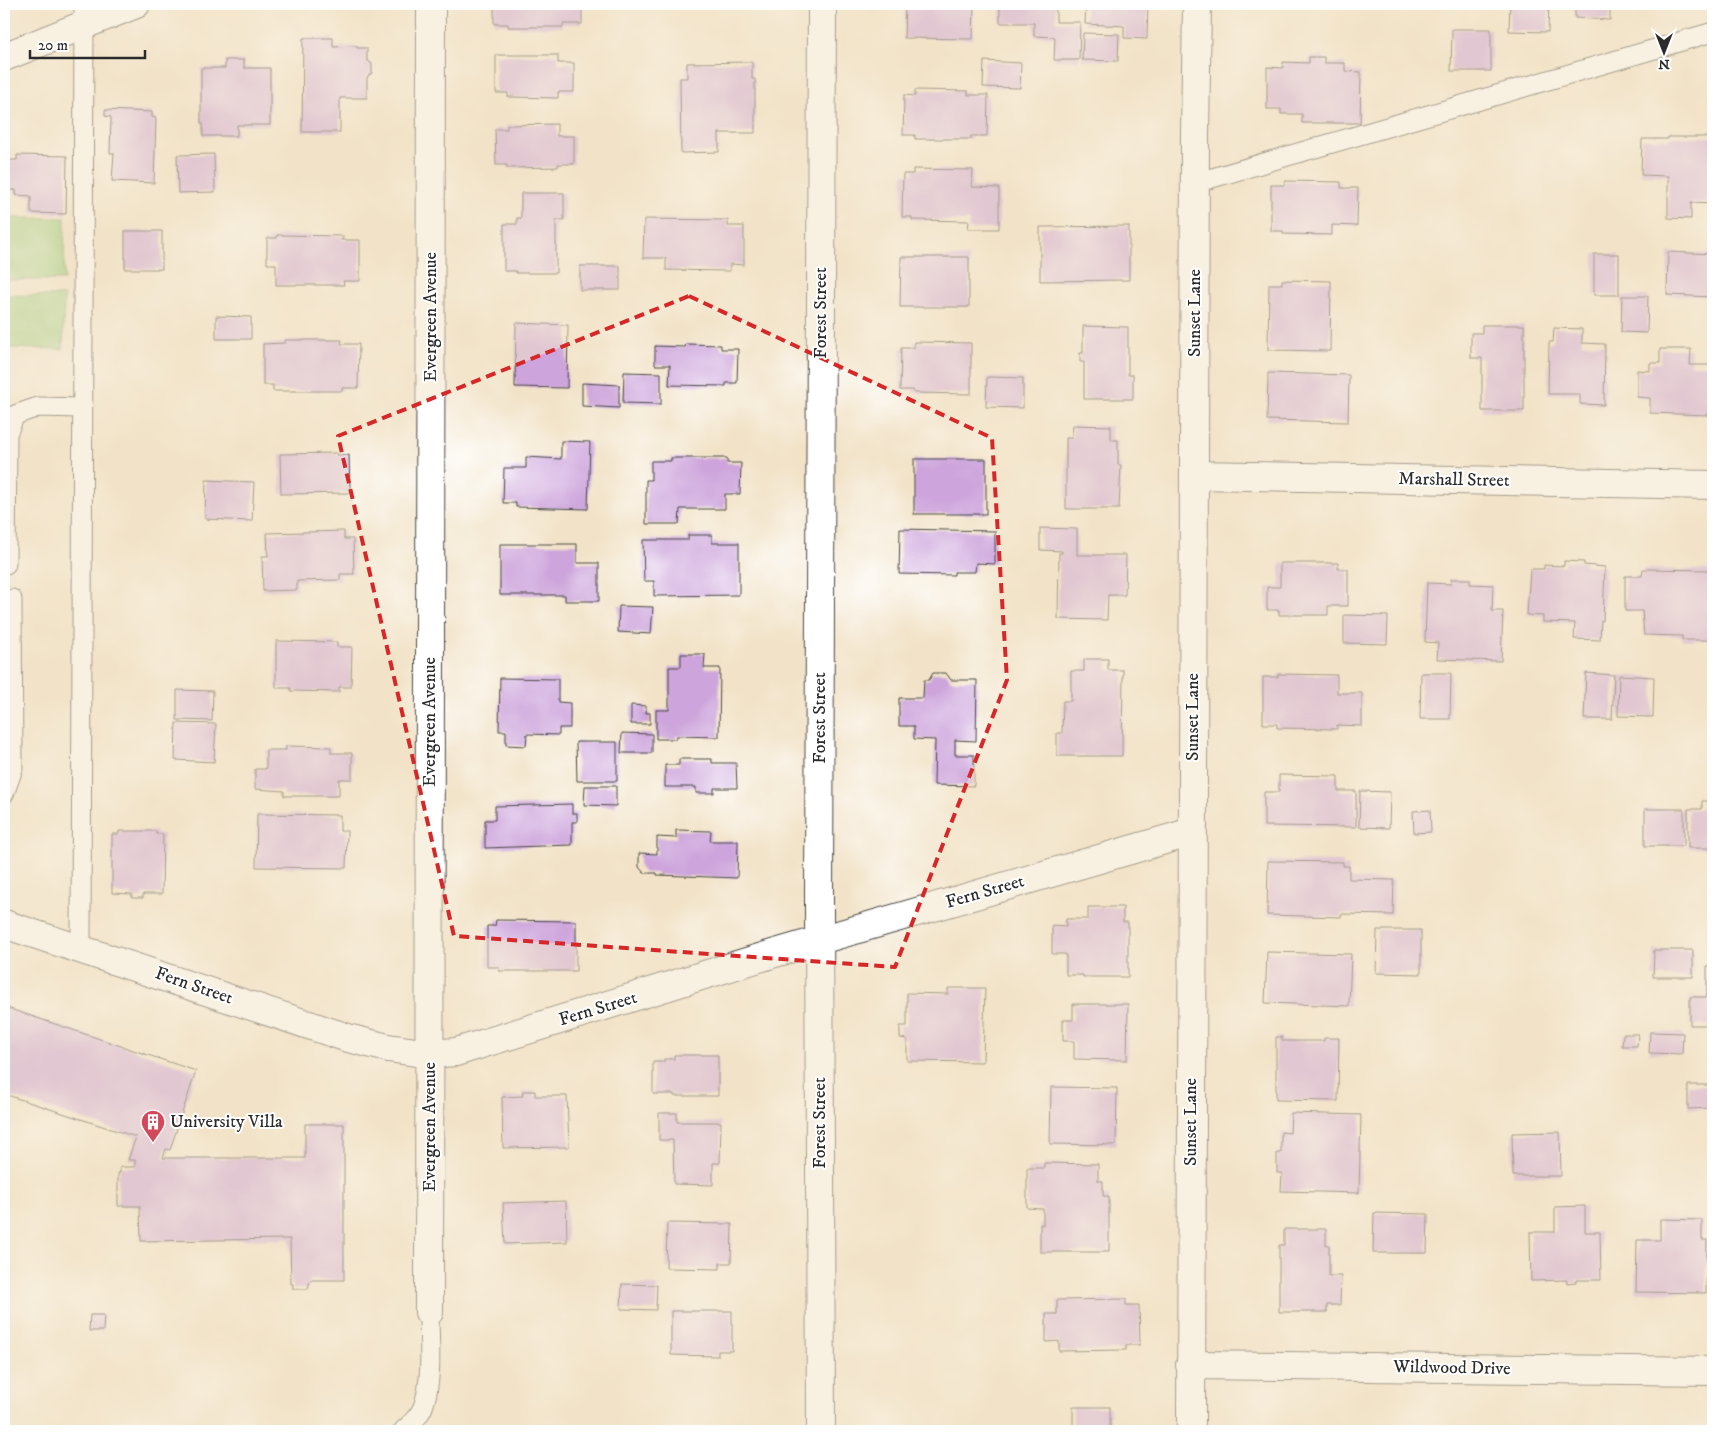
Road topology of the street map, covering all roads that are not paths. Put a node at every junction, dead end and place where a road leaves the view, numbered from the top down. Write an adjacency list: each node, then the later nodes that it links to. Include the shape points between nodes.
1 (136, 4): 5 (street)
2 (431, 4): 19 (street, Evergreen Avenue)
3 (822, 4): 17 (street, Forest Street)
4 (1197, 4): 8 (street, Sunset Lane)
5 (84, 14): 7 (street); 9 (lane)
6 (1713, 32): 8 (lane)
7 (4, 57)
8 (1195, 183): 10 (street, Sunset Lane)
9 (82, 408): 12 (lane, via 38,407 15,415 8,434); 18 (lane)
10 (1195, 475): 11 (street, Marshall Street); 15 (street, Sunset Lane)
11 (1713, 485)
12 (6, 564)
13 (12, 599): 14 (lane, via 13,768)
14 (4, 794)
15 (1192, 832): 17 (street, Fern Street); 21 (street, Sunset Lane)
16 (4, 924): 18 (street, Fern Street)
17 (819, 940): 19 (street, Fern Street, via 482,1045); 24 (street, Forest Street)
18 (81, 948): 19 (street, Fern Street, via 348,1038)
19 (430, 1054): 20 (street, Evergreen Avenue)
20 (429, 1312): 23 (lane, Evergreen Avenue, via 428,1381 424,1406 413,1423)
21 (1190, 1365): 22 (street, Wildwood Drive); 25 (street, Sunset Lane)
22 (1713, 1371)
23 (403, 1431)
24 (821, 1431)
25 (1191, 1431)

